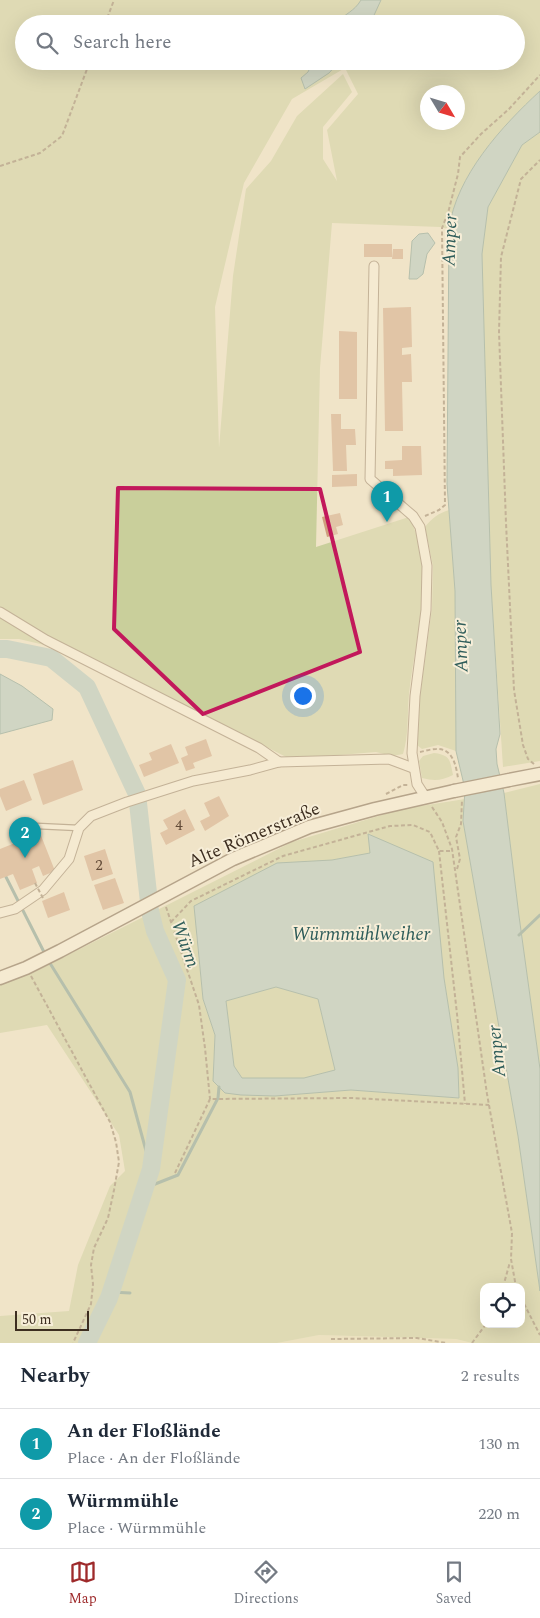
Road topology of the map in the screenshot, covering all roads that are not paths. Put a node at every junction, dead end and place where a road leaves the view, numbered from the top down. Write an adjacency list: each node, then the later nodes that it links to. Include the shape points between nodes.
1 (374, 266): 4 (street, via 370,479 420,527 427,566 426,610 415,696)
2 (0, 612): 3 (street, via 46,640 260,748)
3 (278, 762): 4 (street, via 388,759); 8 (street, via 146,795 91,816)
4 (413, 768): 6 (street, via 417,784)
5 (538, 770): 6 (main road, Alte Römerstraße, bridge, via 509,780)
6 (426, 798): 10 (main road, Alte Römerstraße, via 309,827 233,859 39,962)
7 (16, 825): 8 (lane)
8 (79, 828): 9 (street, via 69,859 43,890 15,909)
9 (0, 913)
10 (0, 978)

